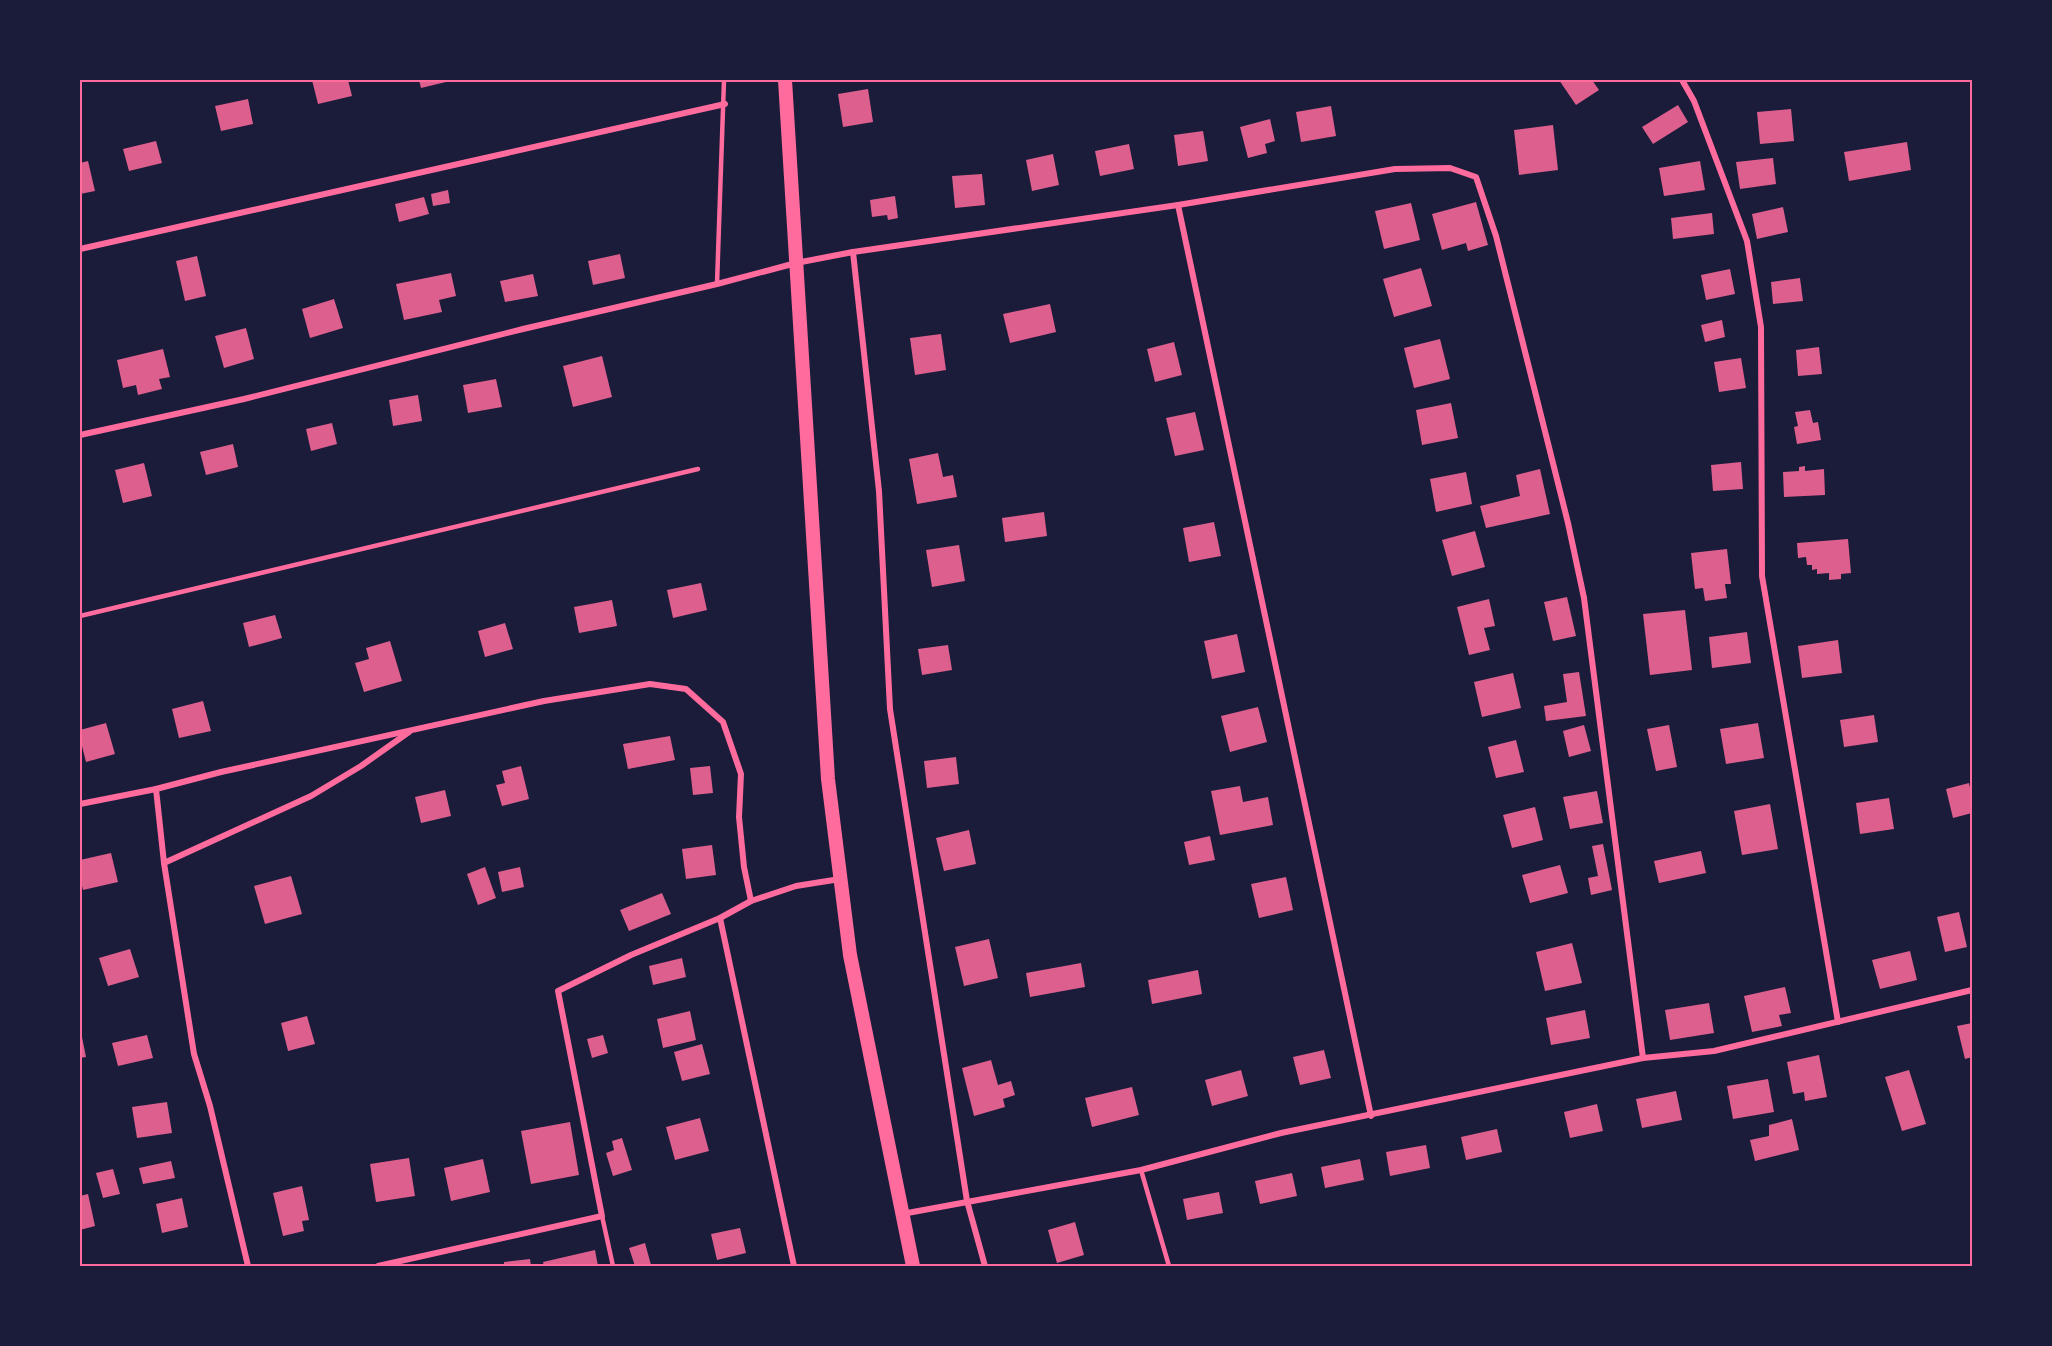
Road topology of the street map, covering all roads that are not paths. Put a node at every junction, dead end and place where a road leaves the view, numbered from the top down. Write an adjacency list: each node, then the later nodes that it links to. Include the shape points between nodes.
1 (724, 80): 4 (lane)
2 (785, 80): 8 (main road)
3 (1682, 80): 21 (street, via 1695,101 1747,241 1761,327 1762,576)
4 (725, 104): 6 (street); 9 (lane)
5 (1178, 205): 7 (street); 22 (street, via 1395,169 1450,168 1476,177 1496,236 1584,598); 23 (street)
6 (80, 249)
7 (853, 252): 8 (street); 25 (street, via 879,491 890,710)
8 (796, 263): 9 (street); 17 (main road, via 828,779)
9 (717, 284): 10 (street)
10 (80, 435)
11 (698, 469): 12 (lane)
12 (80, 616)
13 (412, 730): 14 (street); 16 (street, via 311,796); 18 (street, via 544,701 650,684 686,689 723,722 741,774 739,817)
14 (156, 789): 15 (street); 16 (street)
15 (80, 804)
16 (164, 863): 28 (street, via 194,1054)
17 (840, 879): 18 (street, via 796,886); 26 (main road, via 850,955)
18 (751, 901): 19 (street)
19 (720, 918): 27 (street, via 558,991); 31 (street)
20 (1972, 990): 21 (street)
21 (1838, 1022): 22 (street, via 1714,1051)
22 (1643, 1058): 23 (street)
23 (1371, 1116): 24 (street, via 1281,1133)
24 (1141, 1170): 25 (street); 34 (lane)
25 (967, 1201): 26 (street); 33 (street)
26 (902, 1214): 32 (main road)
27 (602, 1216): 29 (street); 30 (lane)
28 (248, 1266)
29 (378, 1266)
30 (613, 1266)
31 (794, 1266)
32 (913, 1266)
33 (985, 1266)
34 (1169, 1266)

